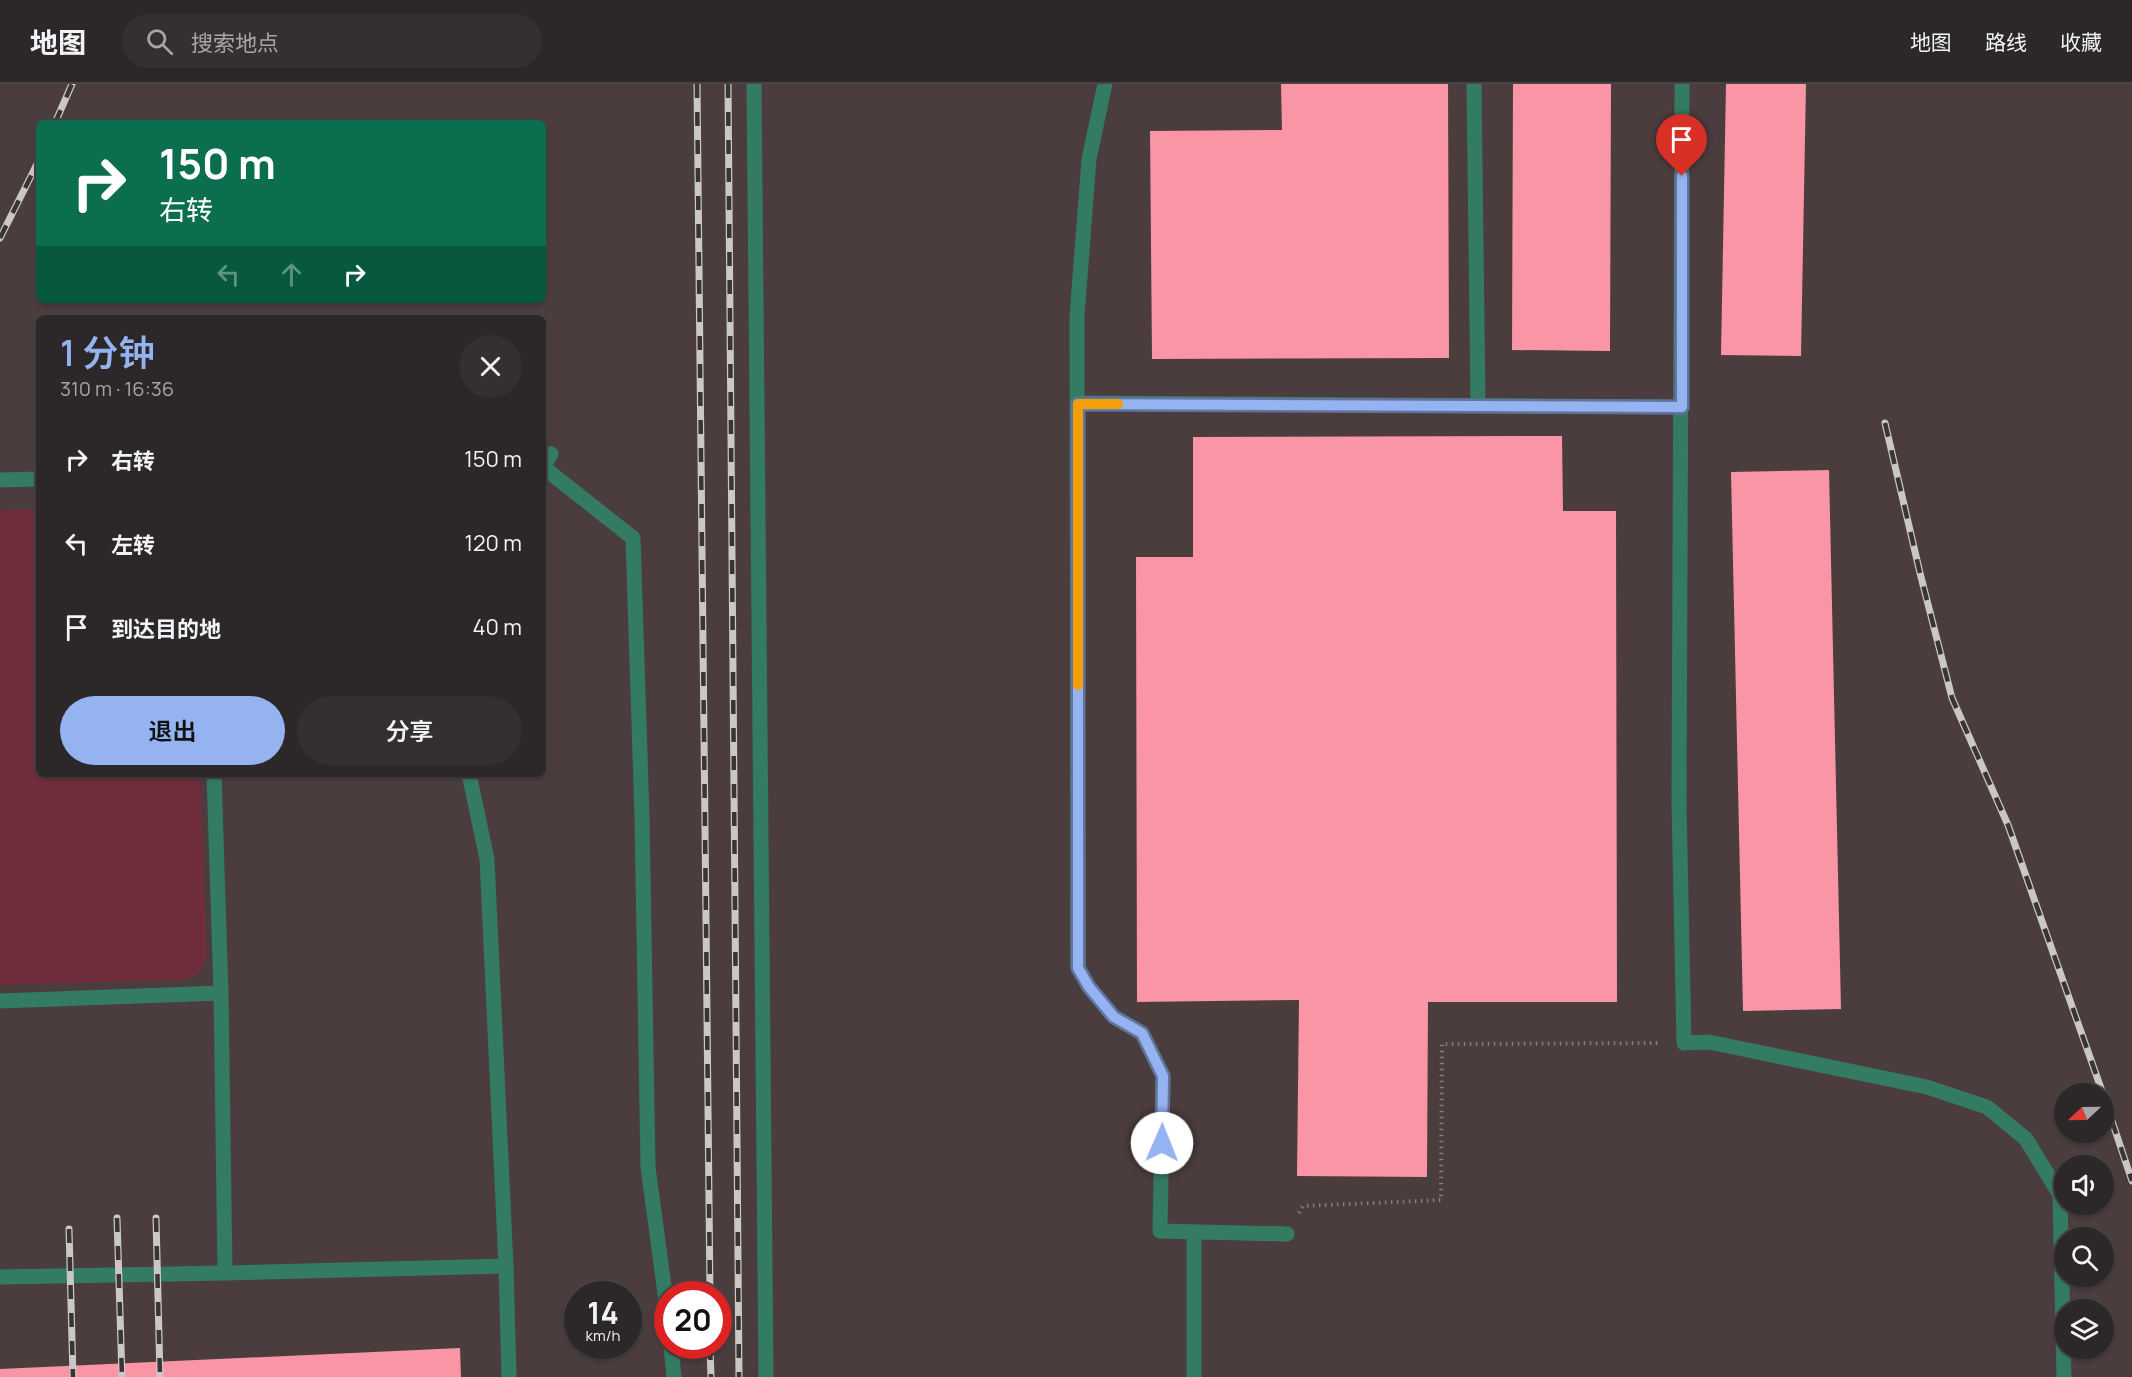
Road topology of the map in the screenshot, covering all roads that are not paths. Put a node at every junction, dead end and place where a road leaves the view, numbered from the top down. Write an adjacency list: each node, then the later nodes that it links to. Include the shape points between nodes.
1 (754, 84): 24 (lane)
2 (1105, 84): 5 (lane, via 1089,159 1077,316)
3 (1474, 84): 6 (lane)
4 (1682, 84): 7 (lane)
5 (1078, 404): 6 (lane); 15 (lane, via 1078,968 1114,1017 1142,1033 1163,1076 1160,1232)
6 (1478, 404): 7 (lane)
7 (1682, 407): 26 (lane, via 1679,801 1684,1043 1709,1042 1927,1087 1987,1107 2026,1139 2060,1195)
8 (546, 463): 20 (lane, via 633,538 648,1167)
9 (36, 479): 10 (lane)
10 (0, 480)
11 (214, 777): 13 (lane)
12 (470, 777): 17 (lane, via 487,859)
13 (221, 993): 14 (lane); 18 (lane)
14 (0, 1001)
15 (1194, 1233): 16 (lane); 25 (lane)
16 (1287, 1234)
17 (506, 1266): 18 (lane); 22 (lane)
18 (225, 1274): 19 (lane)
19 (0, 1277)
20 (663, 1281)
21 (672, 1359): 23 (lane)
22 (509, 1377)
23 (674, 1377)
24 (766, 1377)
25 (1194, 1377)
26 (2064, 1377)

